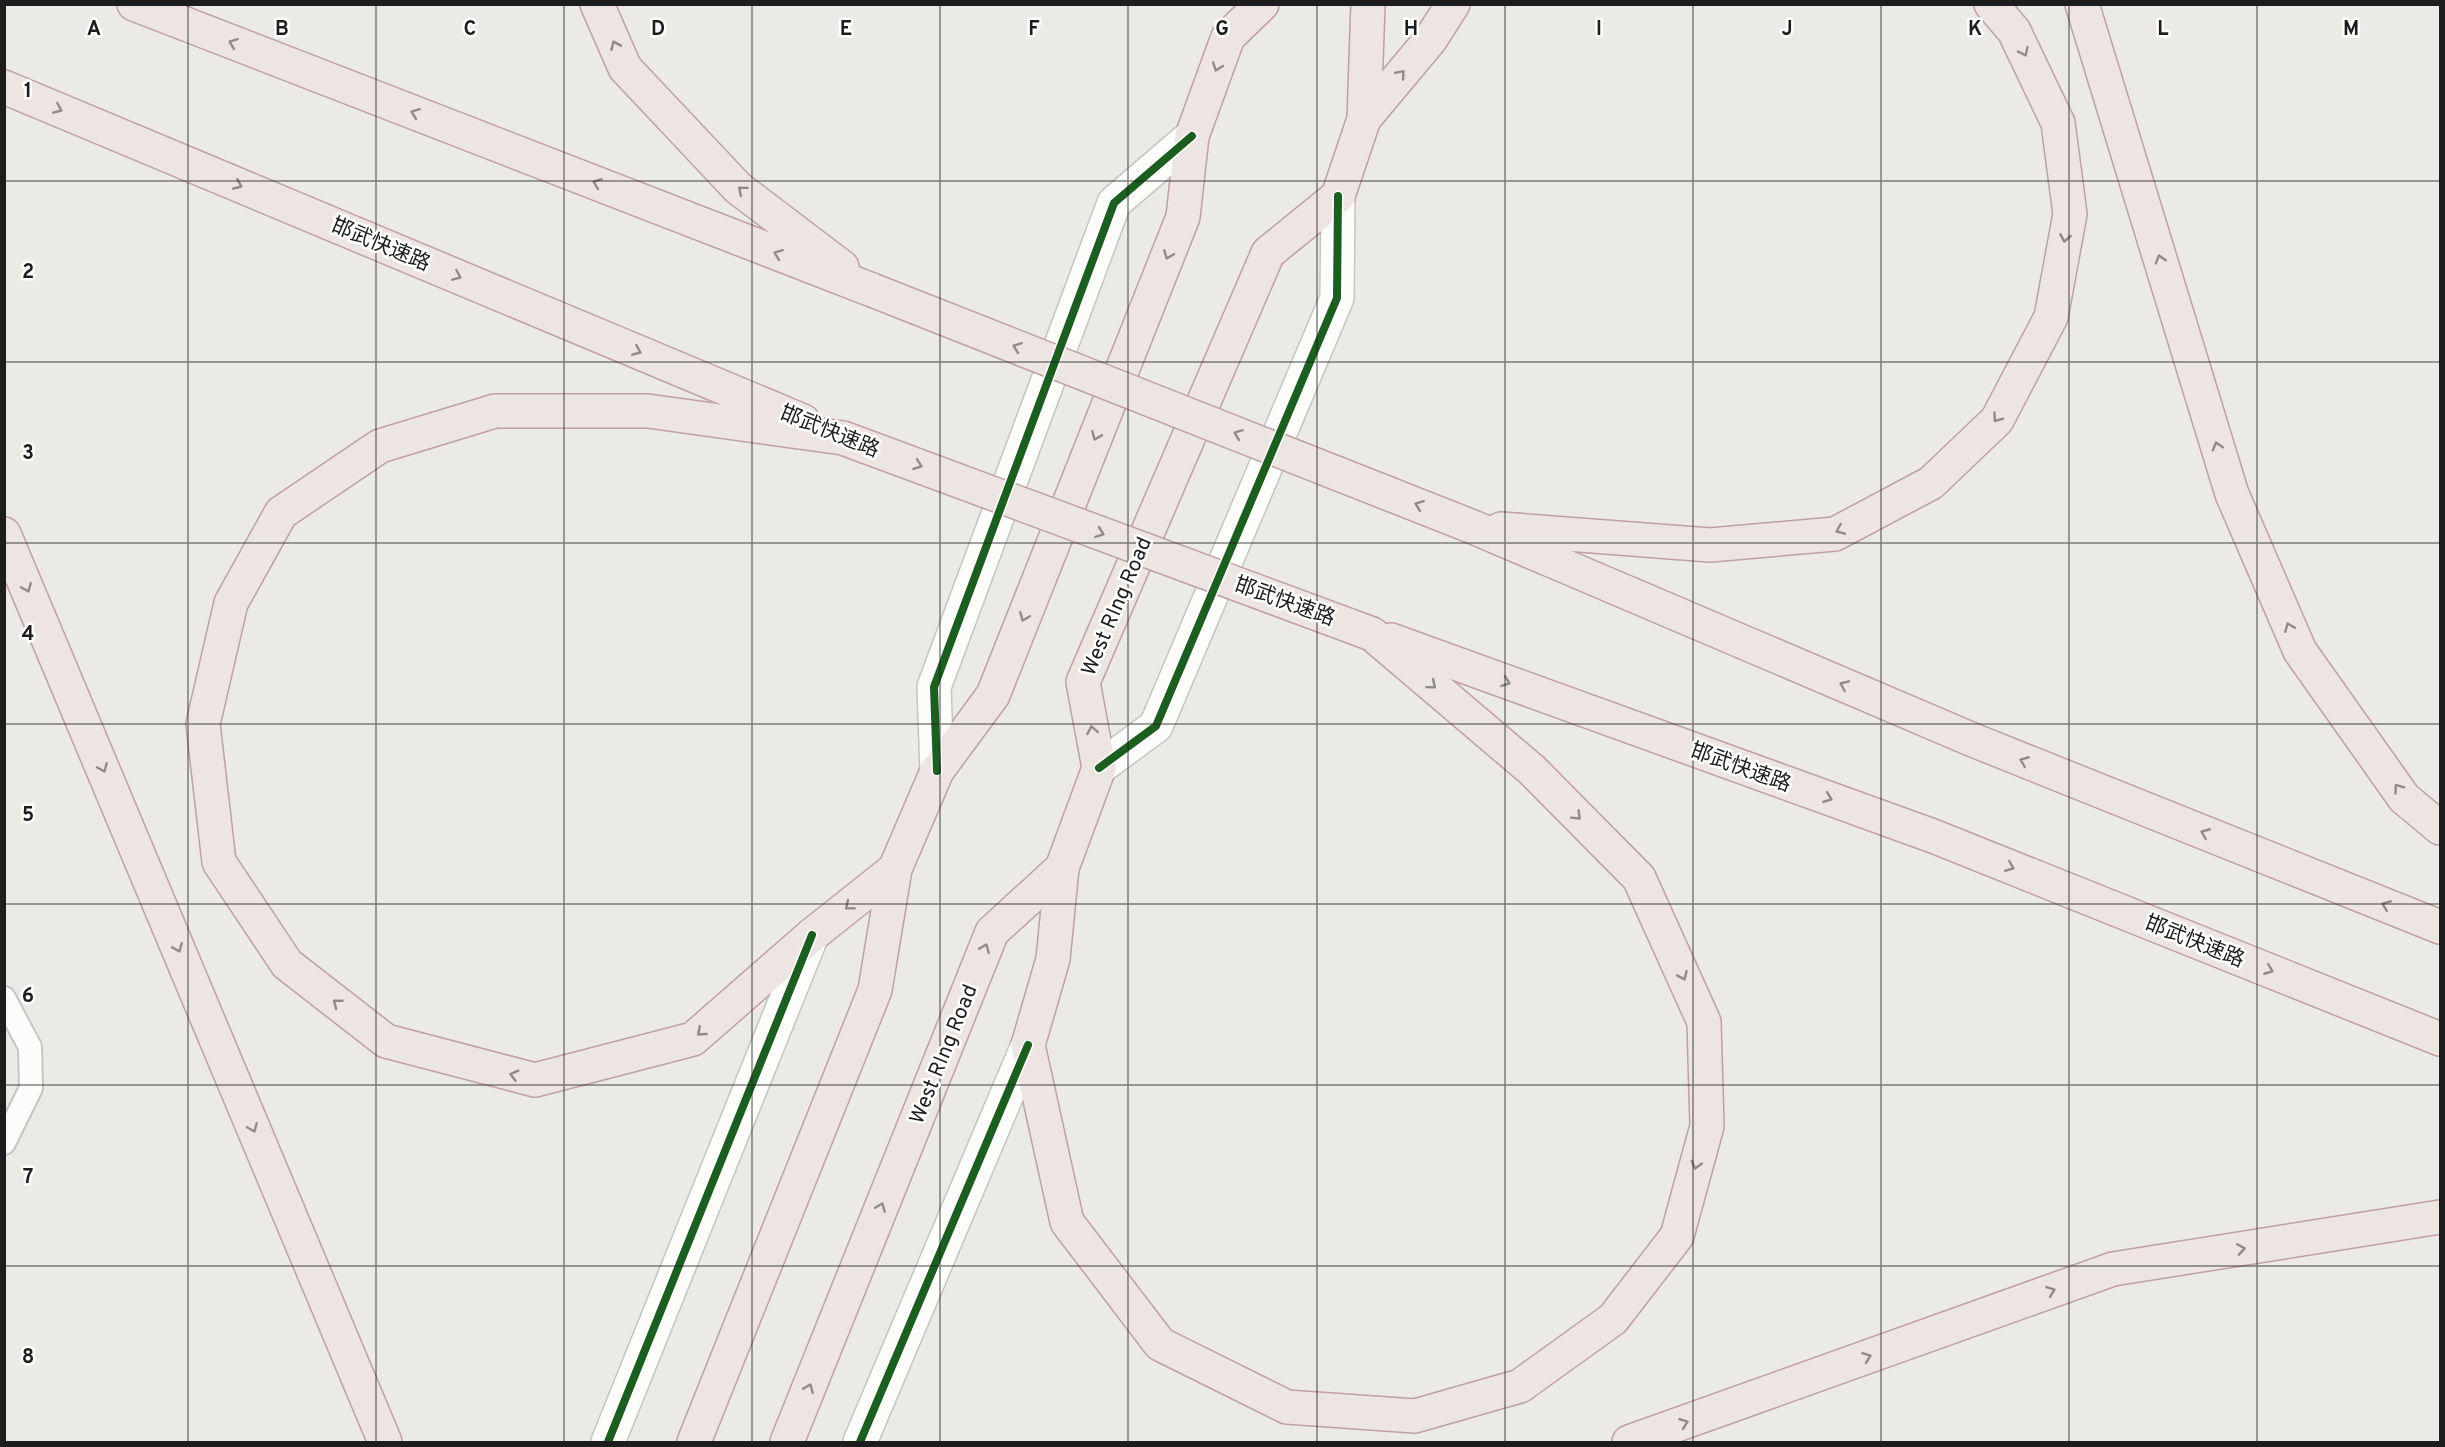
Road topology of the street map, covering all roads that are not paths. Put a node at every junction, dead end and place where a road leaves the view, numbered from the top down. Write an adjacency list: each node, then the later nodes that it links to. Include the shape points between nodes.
1 (134, 4): 16 (highway, one-way to 1)
2 (597, 4): 16 (highway, one-way to 2, via 738,188 625,68)
3 (1229, 4): 10 (highway)
4 (1262, 4): 10 (highway)
5 (1368, 4): 13 (highway)
6 (1444, 4): 11 (lane)
7 (1453, 4): 11 (highway)
8 (1991, 4): 18 (highway, one-way to 18, via 2014,31 2058,123 2070,214 2051,316 1997,420 1931,483 1835,534 1710,545)
9 (2082, 4): 23 (highway, one-way to 9, via 2404,798 2300,651 2232,494)
10 (1228, 37): 14 (highway, one-way to 14)
11 (1430, 40): 13 (highway, one-way to 11)
12 (4, 87): 17 (highway, 邯武快速路, one-way to 17)
13 (1364, 119): 15 (highway)
14 (1192, 135): 22 (highway, one-way to 22, via 1183,217 993,695); 22 (street, via 1113,203 934,687)
15 (1338, 196): 21 (street, via 1337,298 1333,309 1156,726); 21 (highway, West RIng Road, one-way to 15, via 1083,682 1268,253)
16 (872, 290): 18 (highway, one-way to 16, bridge)
17 (843, 438): 20 (highway, 邯武快速路, one-way to 20, bridge); 27 (highway, one-way to 17, via 693,1039 535,1080 386,1041 287,964 219,862 203,724 231,603 281,513 380,446 495,411 648,411)
18 (1473, 527): 26 (highway, one-way to 18, via 1973,741)
19 (4, 534): 33 (highway, one-way to 33)
20 (1372, 634): 29 (highway, 邯武快速路, one-way to 29, via 1933,836); 30 (highway, one-way to 30, via 1532,770 1639,878 1704,1022 1707,1126 1677,1236 1613,1319 1520,1386 1415,1416 1287,1407 1160,1344 1067,1222)
21 (1099, 768): 24 (highway, West RIng Road)
22 (937, 771): 25 (highway)
23 (2440, 828)
24 (1062, 868): 30 (highway, via 1053,959); 36 (highway, West RIng Road, one-way to 24, via 992,932)
25 (895, 869): 27 (highway, one-way to 27); 35 (highway, via 875,990)
26 (2440, 927)
27 (812, 935): 34 (street)
28 (4, 998): 31 (lane, via 30,1047 31,1088)
29 (2440, 1039)
30 (1028, 1045): 37 (street)
31 (4, 1143)
32 (2440, 1217): 38 (highway, one-way to 32, via 2113,1269)
33 (385, 1443)
34 (608, 1443)
35 (694, 1443)
36 (787, 1443)
37 (860, 1443)
38 (1629, 1443)

